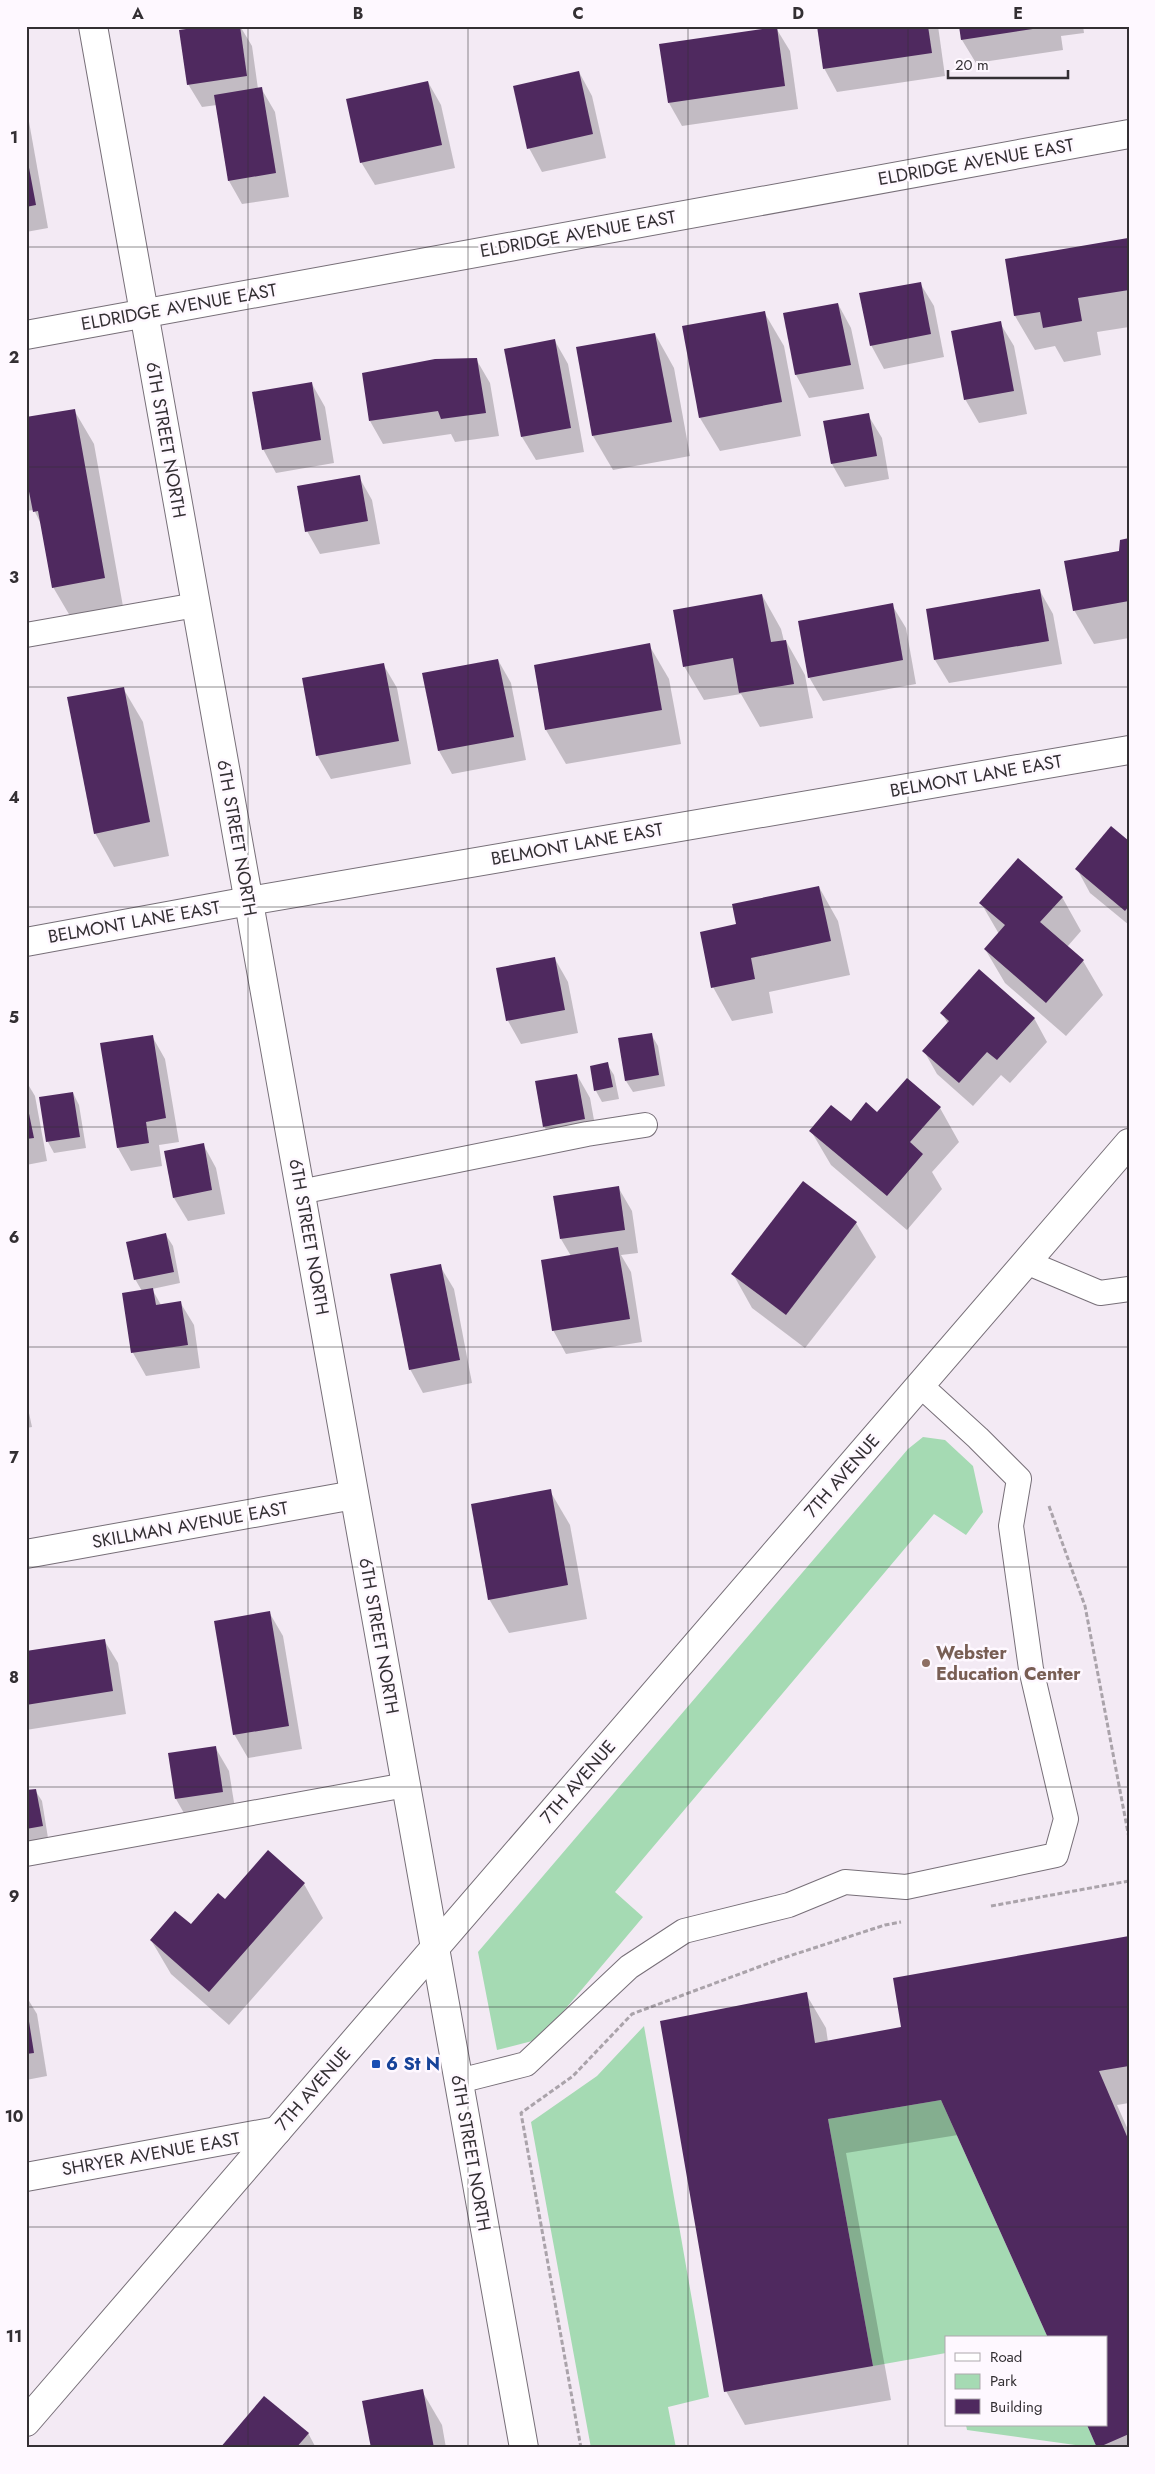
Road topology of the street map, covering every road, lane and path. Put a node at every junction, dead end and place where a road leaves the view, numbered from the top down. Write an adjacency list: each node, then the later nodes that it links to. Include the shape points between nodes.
1 (93, 26): 3 (street, 6TH STREET NORTH)
2 (1129, 134): 3 (street, ELDRIDGE AVENUE EAST)
3 (144, 314): 4 (street, ELDRIDGE AVENUE EAST); 5 (street, 6TH STREET NORTH)
4 (26, 335)
5 (196, 605): 6 (lane); 8 (street, 6TH STREET NORTH)
6 (26, 635)
7 (1129, 750): 8 (street, BELMONT LANE EAST)
8 (249, 901): 9 (street, BELMONT LANE EAST); 12 (street, 6TH STREET NORTH)
9 (26, 942)
10 (645, 1125): 12 (lane)
11 (1129, 1142): 13 (street, 7TH AVENUE)
12 (300, 1192): 16 (street, 6TH STREET NORTH)
13 (1026, 1262): 14 (lane, via 1100,1293); 15 (street, 7TH AVENUE)
14 (1129, 1289)
15 (920, 1385): 25 (street, 7TH AVENUE); 26 (lane, via 1019,1479 1011,1526 1031,1669 1066,1819 1056,1855 906,1887 844,1882 789,1905 684,1931 629,1967 526,2064)
16 (354, 1495): 18 (street, SKILLMAN AVENUE EAST); 19 (street, 6TH STREET NORTH)
17 (1045, 1496): 20 (path, via 1085,1606)
18 (26, 1554)
19 (406, 1785): 21 (lane); 25 (street, 6TH STREET NORTH)
20 (1129, 1838)
21 (26, 1854)
22 (1129, 1880): 23 (path)
23 (983, 1907)
24 (905, 1921): 31 (path, via 780,1959 632,2014 573,2076 521,2113)
25 (435, 1948): 26 (street, 6TH STREET NORTH); 27 (street, 7TH AVENUE)
26 (459, 2081): 30 (street, 6TH STREET NORTH)
27 (277, 2131): 28 (street, SHRYER AVENUE EAST); 29 (street, 7TH AVENUE)
28 (26, 2177)
29 (26, 2422)
30 (524, 2448)
31 (581, 2448)

